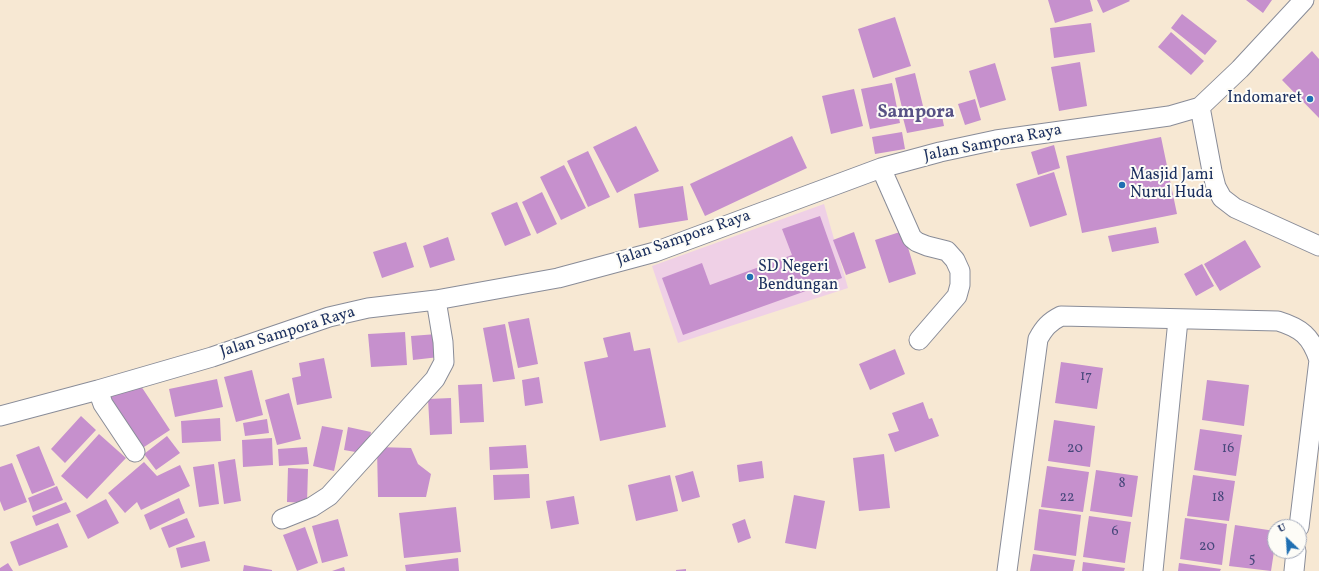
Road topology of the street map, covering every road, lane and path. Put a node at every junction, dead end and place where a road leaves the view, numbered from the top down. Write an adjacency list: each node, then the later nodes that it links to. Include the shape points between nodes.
1 (1304, 0): 2 (street, Jalan Sampora Raya)
2 (1200, 108): 3 (street, Jalan Sampora Raya, via 1169,116 996,140); 4 (street, via 1212,171 1222,198 1235,208)
3 (880, 168): 5 (street, Jalan Sampora Raya, via 655,252 558,278); 7 (street, via 912,238 927,246 947,251 956,260 960,272 957,296)
4 (1319, 246)
5 (436, 300): 8 (street, Jalan Sampora Raya, via 368,308 329,317 212,357); 11 (street, via 444,362 435,379 329,496 312,507)
6 (1178, 320): 12 (street, via 1278,321 1289,324 1309,338 1319,360); 14 (street, via 1061,316 1043,328 1038,339); 15 (street)
7 (919, 340)
8 (98, 390): 9 (street, Jalan Sampora Raya); 10 (street, via 103,404)
9 (0, 416)
10 (135, 452)
11 (282, 519)
12 (1300, 519)
13 (1295, 559): 16 (street)
14 (1007, 571)
15 (1153, 571)
16 (1294, 571)

